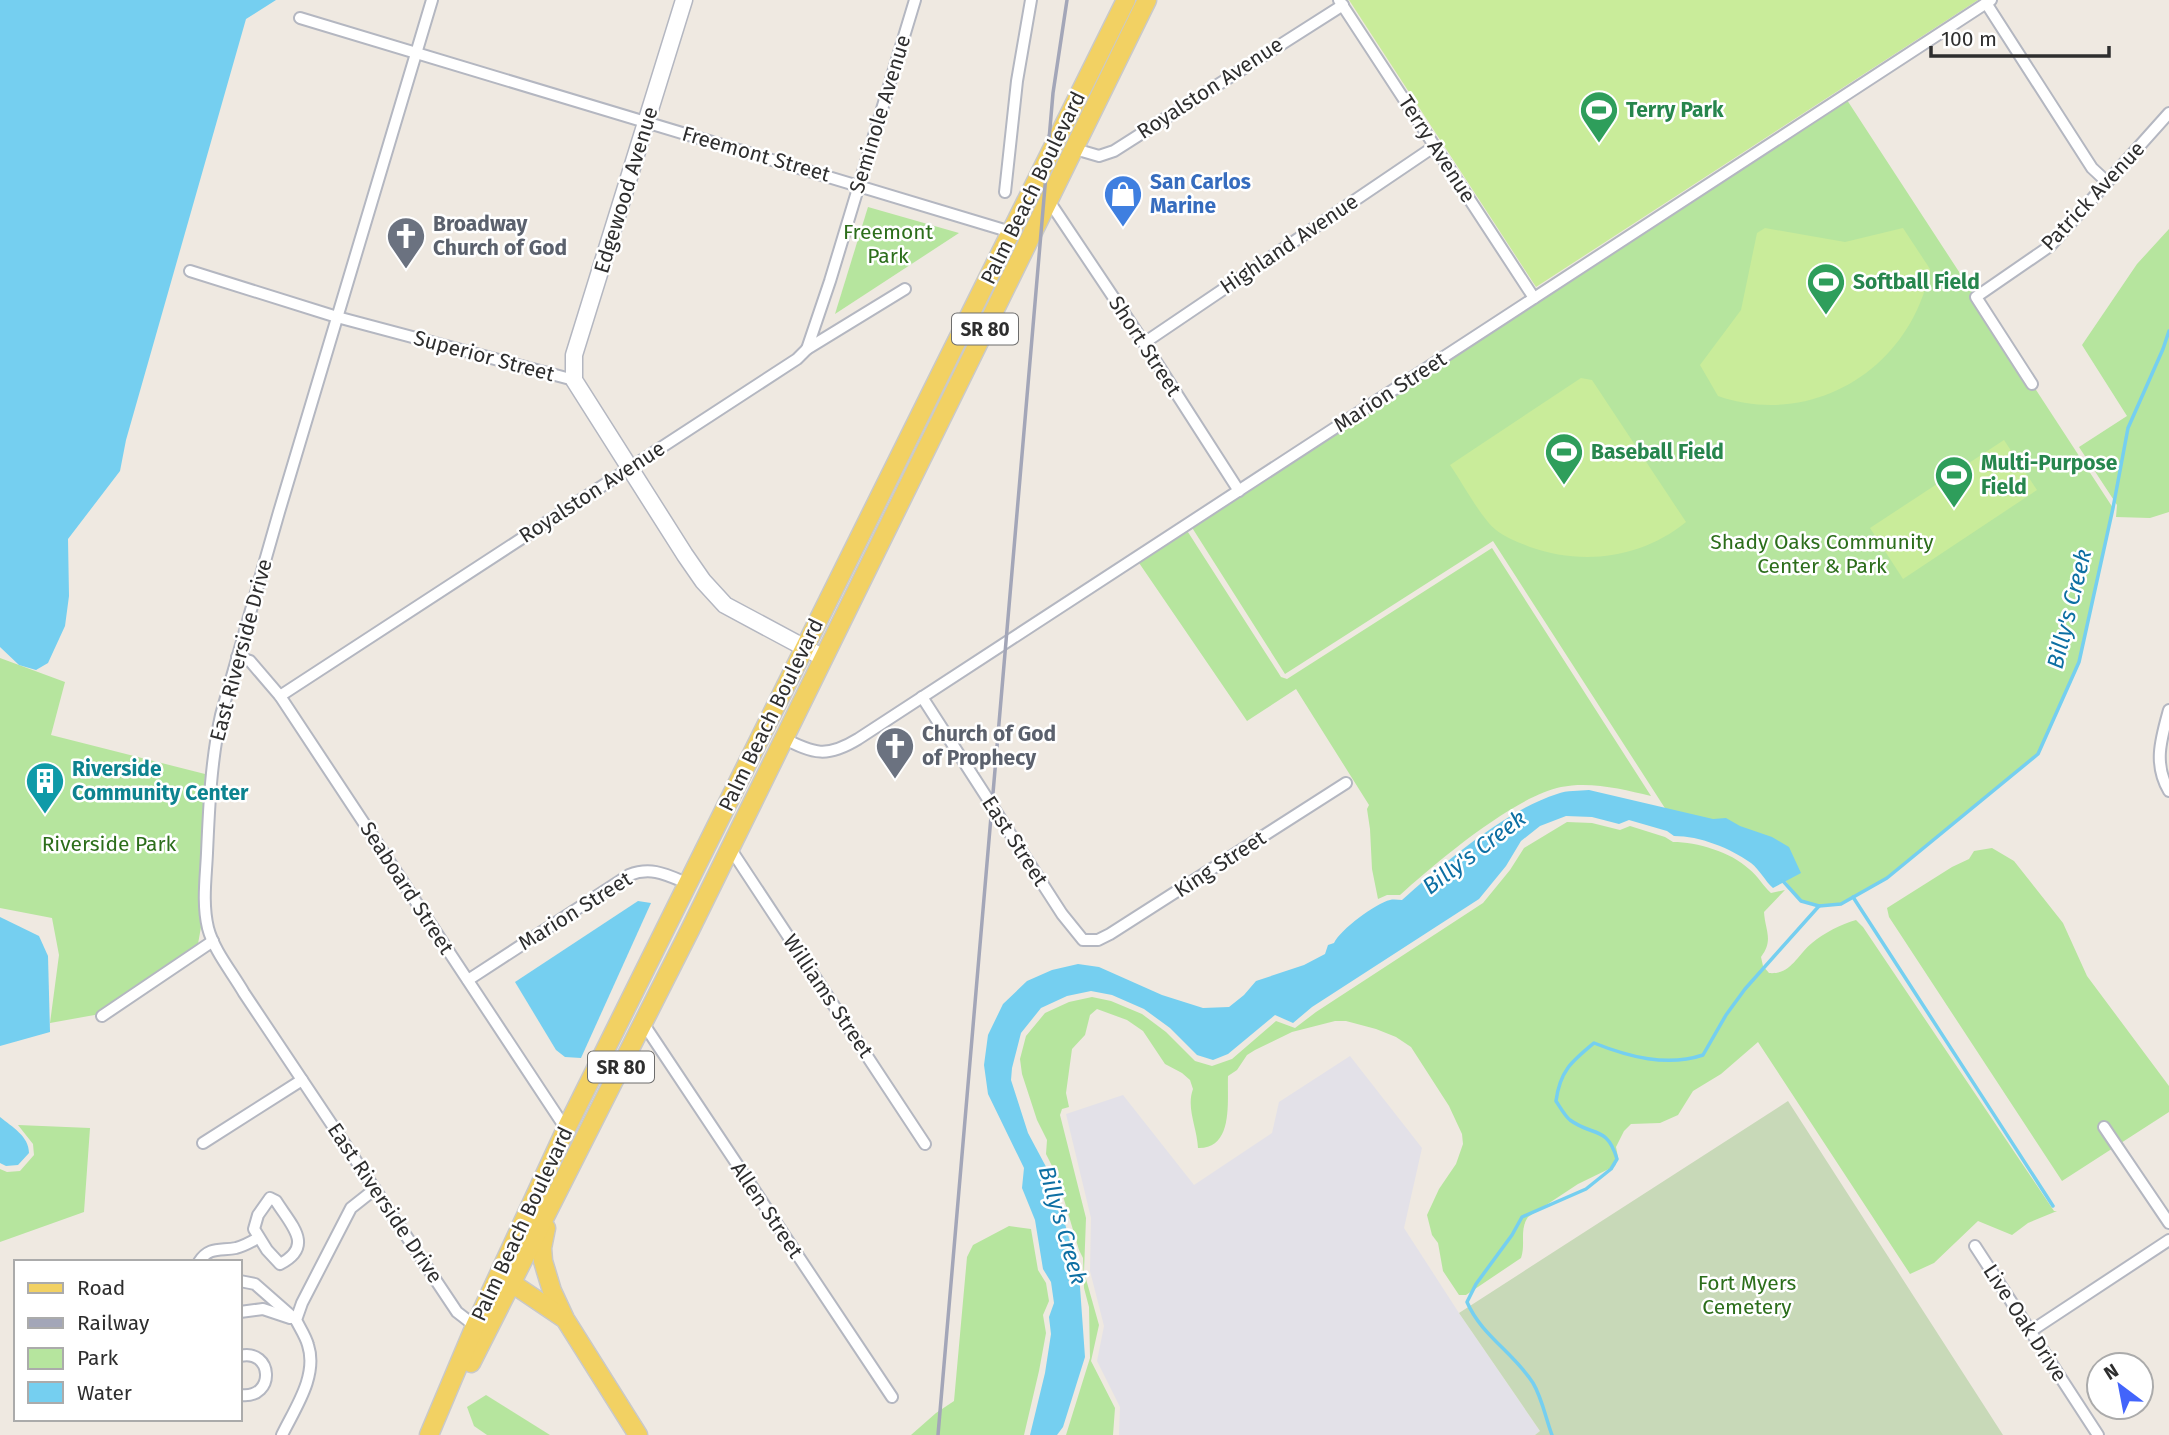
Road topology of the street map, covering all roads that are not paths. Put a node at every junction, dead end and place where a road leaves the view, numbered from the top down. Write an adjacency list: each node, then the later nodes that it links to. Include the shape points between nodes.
1 (432, 0): 11 (street, East Riverside Drive)
2 (684, 0): 13 (street, Edgewood Avenue)
3 (915, 0): 17 (street, Seminole Avenue)
4 (1031, 0): 18 (street)
5 (1126, 0): 10 (main road, Palm Beach Boulevard / SR 80)
6 (1147, 0): 15 (main road, Palm Beach Boulevard / SR 80)
7 (1988, 1): 16 (street, via 2092,168); 23 (street, Marion Street)
8 (1341, 3): 14 (street, Terry Avenue); 15 (street, Royalston Avenue, via 1114,151 1099,156)
9 (300, 18): 11 (street, Freemont Street)
10 (1111, 32): 15 (main road, via 1112,43 1075,117); 20 (main road, Palm Beach Boulevard / SR 80)
11 (416, 53): 13 (street, Freemont Street); 24 (street, East Riverside Drive)
12 (2169, 113): 16 (street, Patrick Avenue)
13 (647, 123): 17 (street, Freemont Street); 28 (street, Edgewood Avenue, via 574,355)
14 (1435, 145): 23 (street, Terry Avenue); 25 (street, Highland Avenue)
15 (1074, 149): 19 (main road, Palm Beach Boulevard / SR 80)
16 (2107, 183): 29 (street, Patrick Avenue, via 2050,246 1976,297)
17 (858, 184): 20 (street, Freemont Street); 26 (street, Seminole Avenue)
18 (1005, 192)
19 (1049, 201): 25 (street, Short Street); 27 (main road, Palm Beach Boulevard / SR 80)
20 (1011, 232): 27 (main road, via 1012,252 970,340); 32 (main road, Palm Beach Boulevard / SR 80)
21 (190, 271): 24 (street, Superior Street)
22 (905, 289): 26 (street, Royalston Avenue)
23 (1534, 298): 31 (street, Marion Street)
24 (337, 317): 28 (street, Superior Street); 33 (street, East Riverside Drive)
25 (1144, 343): 31 (street, Short Street)
26 (807, 349): 30 (street, Royalston Avenue)
27 (963, 373): 34 (main road, Palm Beach Boulevard / SR 80)
28 (574, 380): 30 (street, Superior Street)
29 (2032, 384)
30 (628, 468): 32 (street, Superior Street, via 712,593 725,606); 35 (street, Royalston Avenue)
31 (1239, 491): 36 (street, Marion Street)
32 (803, 648): 34 (street, Superior Street); 42 (main road, Palm Beach Boulevard / SR 80)
33 (237, 657): 35 (street, Seaboard Street, via 250,661); 44 (street, East Riverside Drive, via 215,742 204,902)
34 (822, 657): 38 (main road, Palm Beach Boulevard / SR 80)
35 (280, 696): 46 (street, Seaboard Street)
36 (922, 696): 38 (street, Marion Street, via 844,747 828,752 812,751); 43 (street, East Street, via 1062,915 1083,940)
37 (2169, 710): 40 (street, via 2158,758)
38 (783, 738): 41 (main road, Palm Beach Boulevard / SR 80)
39 (1346, 783): 43 (street, King Street, via 1110,934)
40 (2169, 791)
41 (730, 848): 48 (main road, Palm Beach Boulevard / SR 80); 53 (street, Williams Street)
42 (688, 884): 45 (main road, Palm Beach Boulevard / SR 80); 46 (street, Marion Street, via 660,871 629,875)
43 (1092, 940)
44 (213, 942): 47 (street); 49 (street, East Riverside Drive)
45 (642, 978): 48 (main road, via 638,1013); 51 (main road, Palm Beach Boulevard / SR 80)
46 (468, 980): 51 (street, Seaboard Street)
47 (102, 1016)
48 (643, 1023): 55 (main road, Palm Beach Boulevard / SR 80); 70 (street, Allen Street)
49 (302, 1080): 52 (street); 54 (street, East Riverside Drive)
50 (2104, 1128): 56 (street)
51 (566, 1129): 61 (main road, Palm Beach Boulevard / SR 80)
52 (204, 1143)
53 (925, 1144)
54 (375, 1189): 65 (street, via 351,1208); 66 (street, East Riverside Drive, via 457,1311)
55 (551, 1204): 61 (main road); 64 (main road, SR 80, via 542,1261)
56 (2169, 1223)
57 (258, 1238): 57 (street, via 280,1264 300,1246 270,1198 254,1224); 60 (street, via 242,1247 208,1251)
58 (2169, 1240): 67 (street)
59 (1975, 1246): 67 (street, Live Oak Drive)
60 (201, 1260)
61 (506, 1279): 64 (main road); 66 (main road, Palm Beach Boulevard / SR 80); 71 (main road, via 461,1381)
62 (242, 1281): 65 (street, via 255,1284)
63 (242, 1312): 65 (street, via 263,1309)
64 (565, 1319): 74 (main road, SR 80)
65 (296, 1320): 72 (street, via 311,1362 307,1383)
66 (475, 1326): 71 (main road, Palm Beach Boulevard / SR 80)
67 (2031, 1331): 75 (street, Live Oak Drive)
68 (242, 1356): 69 (street, via 257,1358 265,1367 266,1381 257,1392)
69 (242, 1395)
70 (892, 1396)
71 (442, 1407): 73 (main road, Palm Beach Boulevard / SR 80)
72 (282, 1435)
73 (429, 1435)
74 (638, 1435)
75 (2098, 1435)

